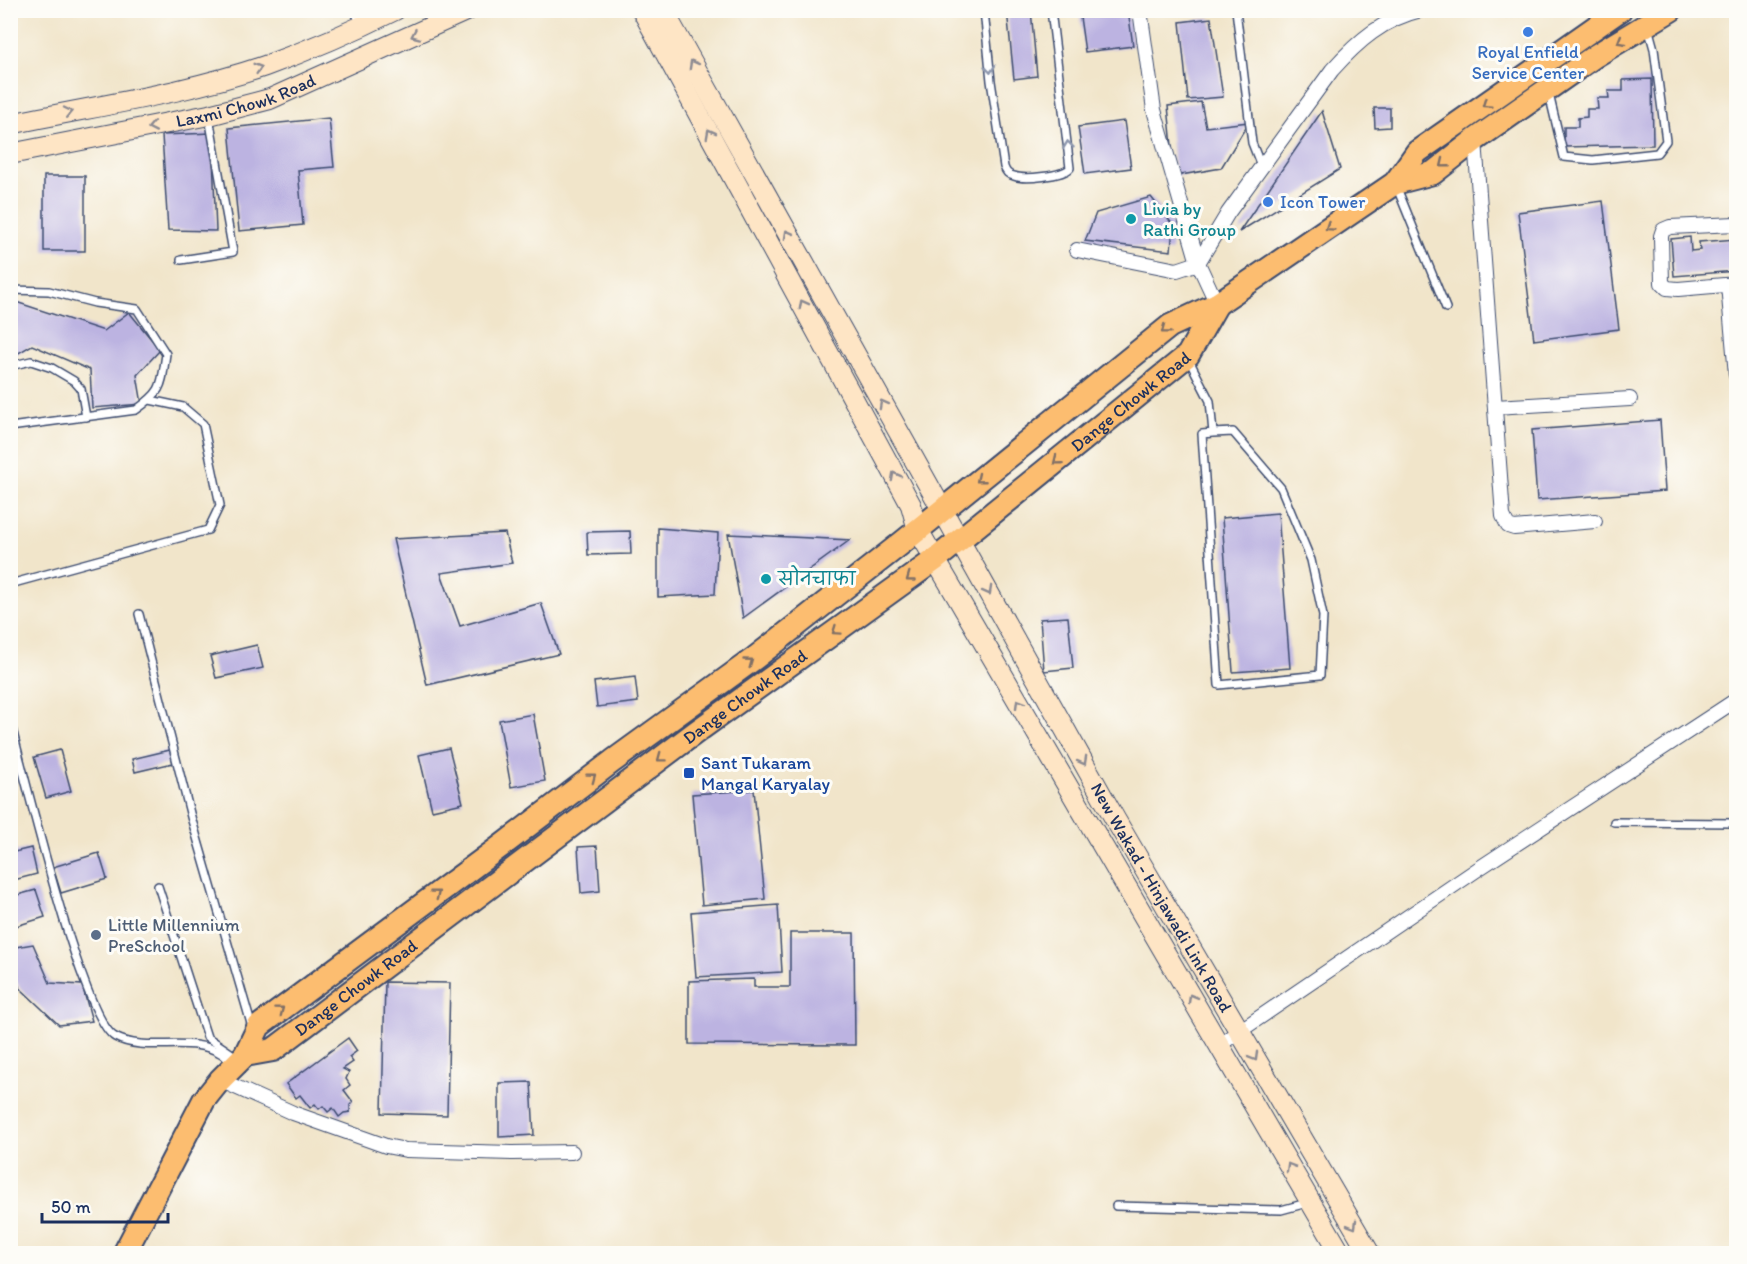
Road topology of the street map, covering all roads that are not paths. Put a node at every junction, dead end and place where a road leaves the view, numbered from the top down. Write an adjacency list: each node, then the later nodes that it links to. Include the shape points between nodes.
1 (395, 10): 12 (main road, Laxmi Chowk Road)
2 (468, 10): 15 (main road, Laxmi Chowk Road, one-way to 15, via 270,99)
3 (642, 10): 40 (main road, New Wakad - Hinjawadi Link Road, one-way to 3, via 906,495)
4 (663, 10): 38 (main road, New Wakad - Hinjawadi Link Road, one-way to 4)
5 (984, 10): 6 (lane, one-way to 6, via 1004,167 1012,176 1020,177 1061,174 1070,163)
6 (1051, 10)
7 (1140, 10): 24 (street, via 1154,110)
8 (1236, 10): 19 (lane, via 1252,143)
9 (1421, 10): 19 (street, via 1391,20 1352,48)
10 (1620, 10): 20 (main road, Dange Chowk Road, one-way to 20, via 1417,152)
11 (1671, 10): 13 (main road, Dange Chowk Road)
12 (358, 18): 16 (main road, Laxmi Chowk Road, one-way to 12, via 183,88 264,66)
13 (1645, 18): 14 (main road, Dange Chowk Road, one-way to 14); 14 (lane, via 1654,49 1666,141 1657,153 1593,160 1564,157)
14 (1548, 89): 17 (main road, Dange Chowk Road)
15 (209, 115): 18 (main road, Laxmi Chowk Road, one-way to 18); 23 (lane, via 233,252)
16 (10, 124)
17 (1475, 140): 20 (main road, Dange Chowk Road, one-way to 20, via 1433,173); 34 (street)
18 (10, 154)
19 (1261, 166): 24 (street)
20 (1395, 183): 27 (main road, Dange Chowk Road, one-way to 27); 28 (lane)
21 (1737, 224): 25 (street, via 1670,227 1661,236 1662,283 1667,288)
22 (1077, 250): 24 (street, via 1177,270)
23 (181, 260)
24 (1198, 263): 27 (street)
25 (1732, 284): 31 (street)
26 (10, 290): 33 (lane, via 49,291 137,309 166,354 161,388)
27 (1217, 304): 29 (main road, Dange Chowk Road); 38 (main road, Dange Chowk Road, one-way to 38, via 1170,326)
28 (1446, 308)
29 (1188, 355): 37 (lane, via 1210,401); 41 (main road, Dange Chowk Road, one-way to 41)
30 (10, 366): 35 (lane, via 31,361 74,381 81,389)
31 (1737, 375)
32 (1630, 399): 34 (street)
33 (150, 400): 35 (lane, via 136,410); 43 (lane, via 183,408 202,424 220,505 208,530)
34 (1495, 407): 39 (street, via 1503,516 1508,526)
35 (86, 417): 36 (lane)
36 (10, 427)
37 (1213, 433): 37 (lane, via 1233,432 1281,488 1311,560 1323,616 1320,675 1219,685 1202,434)
38 (943, 510): 40 (main road, Dange Chowk Road); 41 (main road, New Wakad - Hinjawadi Link Road)
39 (1595, 521)
40 (918, 530): 42 (main road, New Wakad - Hinjawadi Link Road); 51 (main road, Dange Chowk Road, one-way to 40, via 755,658)
41 (959, 540): 42 (main road, Dange Chowk Road); 47 (main road, New Wakad - Hinjawadi Link Road, one-way to 47)
42 (936, 559): 50 (main road, New Wakad - Hinjawadi Link Road, one-way to 42); 52 (main road, Dange Chowk Road, one-way to 52, via 696,732)
43 (10, 584)
44 (139, 614): 56 (lane, via 191,817)
45 (1737, 700): 54 (street, via 1478,869)
46 (10, 721): 56 (lane, via 73,948 87,988 108,1029 113,1036 135,1044 204,1047)
47 (1115, 819): 50 (main road); 54 (main road, New Wakad - Hinjawadi Link Road)
48 (1614, 822): 49 (lane)
49 (1737, 823)
50 (1094, 831): 55 (main road, New Wakad - Hinjawadi Link Road, one-way to 50)
51 (504, 844): 52 (main road); 56 (main road, Dange Chowk Road, one-way to 51, via 259,1026)
52 (523, 864): 56 (main road, Dange Chowk Road, via 273,1050)
53 (158, 886): 56 (lane, via 207,1037)
54 (1240, 1032): 55 (street); 62 (main road, New Wakad - Hinjawadi Link Road, one-way to 62)
55 (1219, 1045): 58 (main road, New Wakad - Hinjawadi Link Road, one-way to 55)
56 (238, 1059): 57 (street, via 293,1113 386,1146 406,1150); 60 (main road, Dange Chowk Road, via 204,1100)
57 (572, 1152)
58 (1310, 1202): 59 (lane, via 1281,1210); 61 (main road, New Wakad - Hinjawadi Link Road)
59 (1116, 1206)
60 (124, 1254)
61 (1341, 1254)
62 (1370, 1254)

